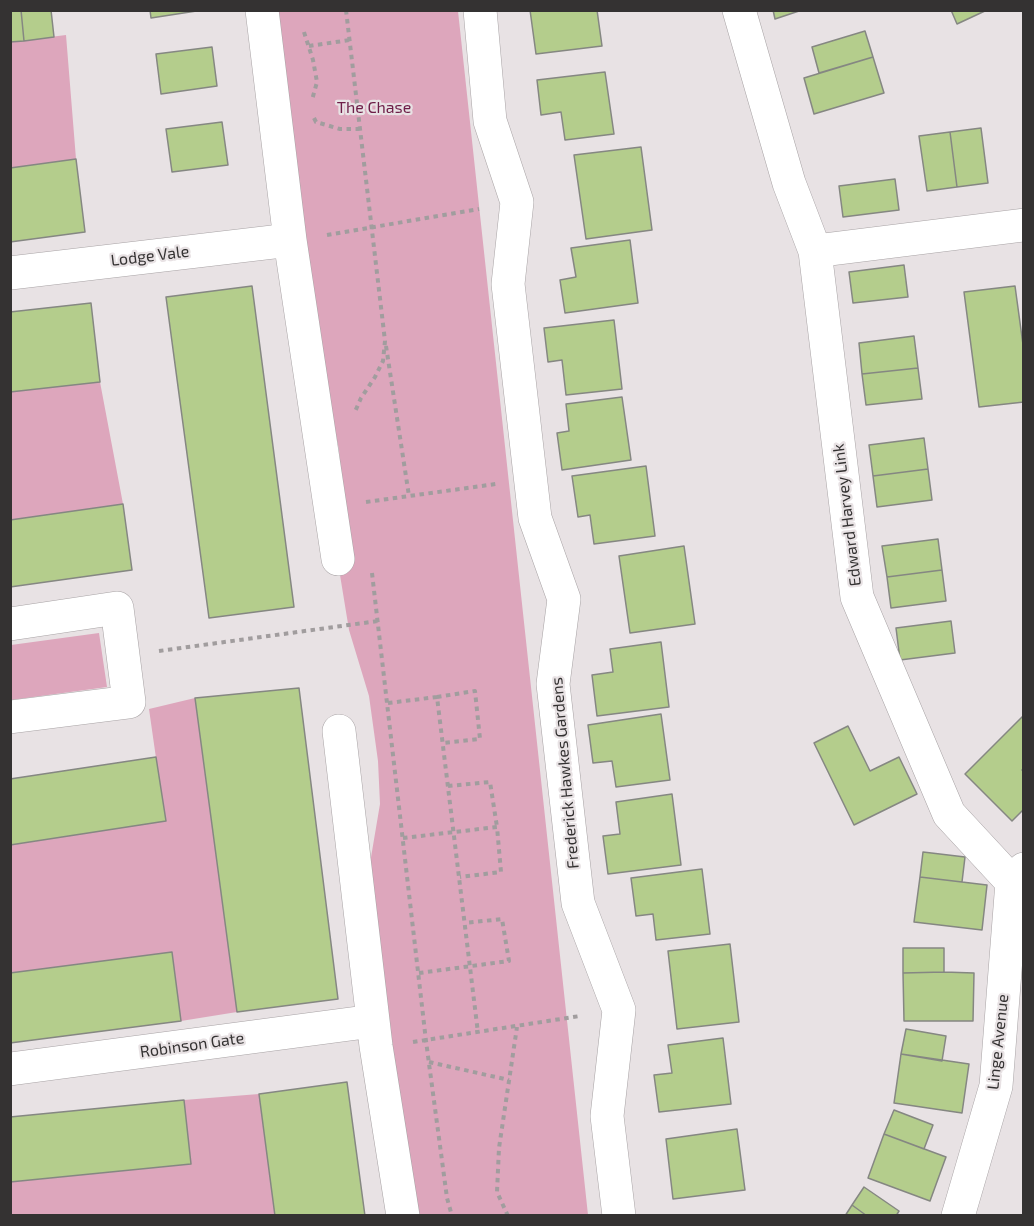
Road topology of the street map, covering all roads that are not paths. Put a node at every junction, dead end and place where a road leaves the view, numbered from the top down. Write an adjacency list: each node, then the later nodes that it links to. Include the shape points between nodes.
1 (262, 10): 5 (street)
2 (480, 10): 16 (street, Frederick Hawkes Gardens, via 490,121 517,202 508,284 535,518 564,599 553,684 578,903 620,1010 607,1116)
3 (739, 10): 6 (street, Edward Harvey Link, via 789,183)
4 (1023, 225): 6 (street)
5 (290, 240): 7 (street, Lodge Vale); 8 (street)
6 (815, 251): 12 (street, Edward Harvey Link, via 857,597 949,814)
7 (10, 273)
8 (338, 559)
9 (10, 624): 10 (street, via 117,608 129,702)
10 (10, 717)
11 (339, 730): 13 (street)
12 (1018, 875): 17 (street, Linge Avenue, via 996,1086)
13 (373, 1021): 14 (street, Robinson Gate); 15 (street)
14 (10, 1069)
15 (403, 1215)
16 (619, 1215)
17 (958, 1215)

